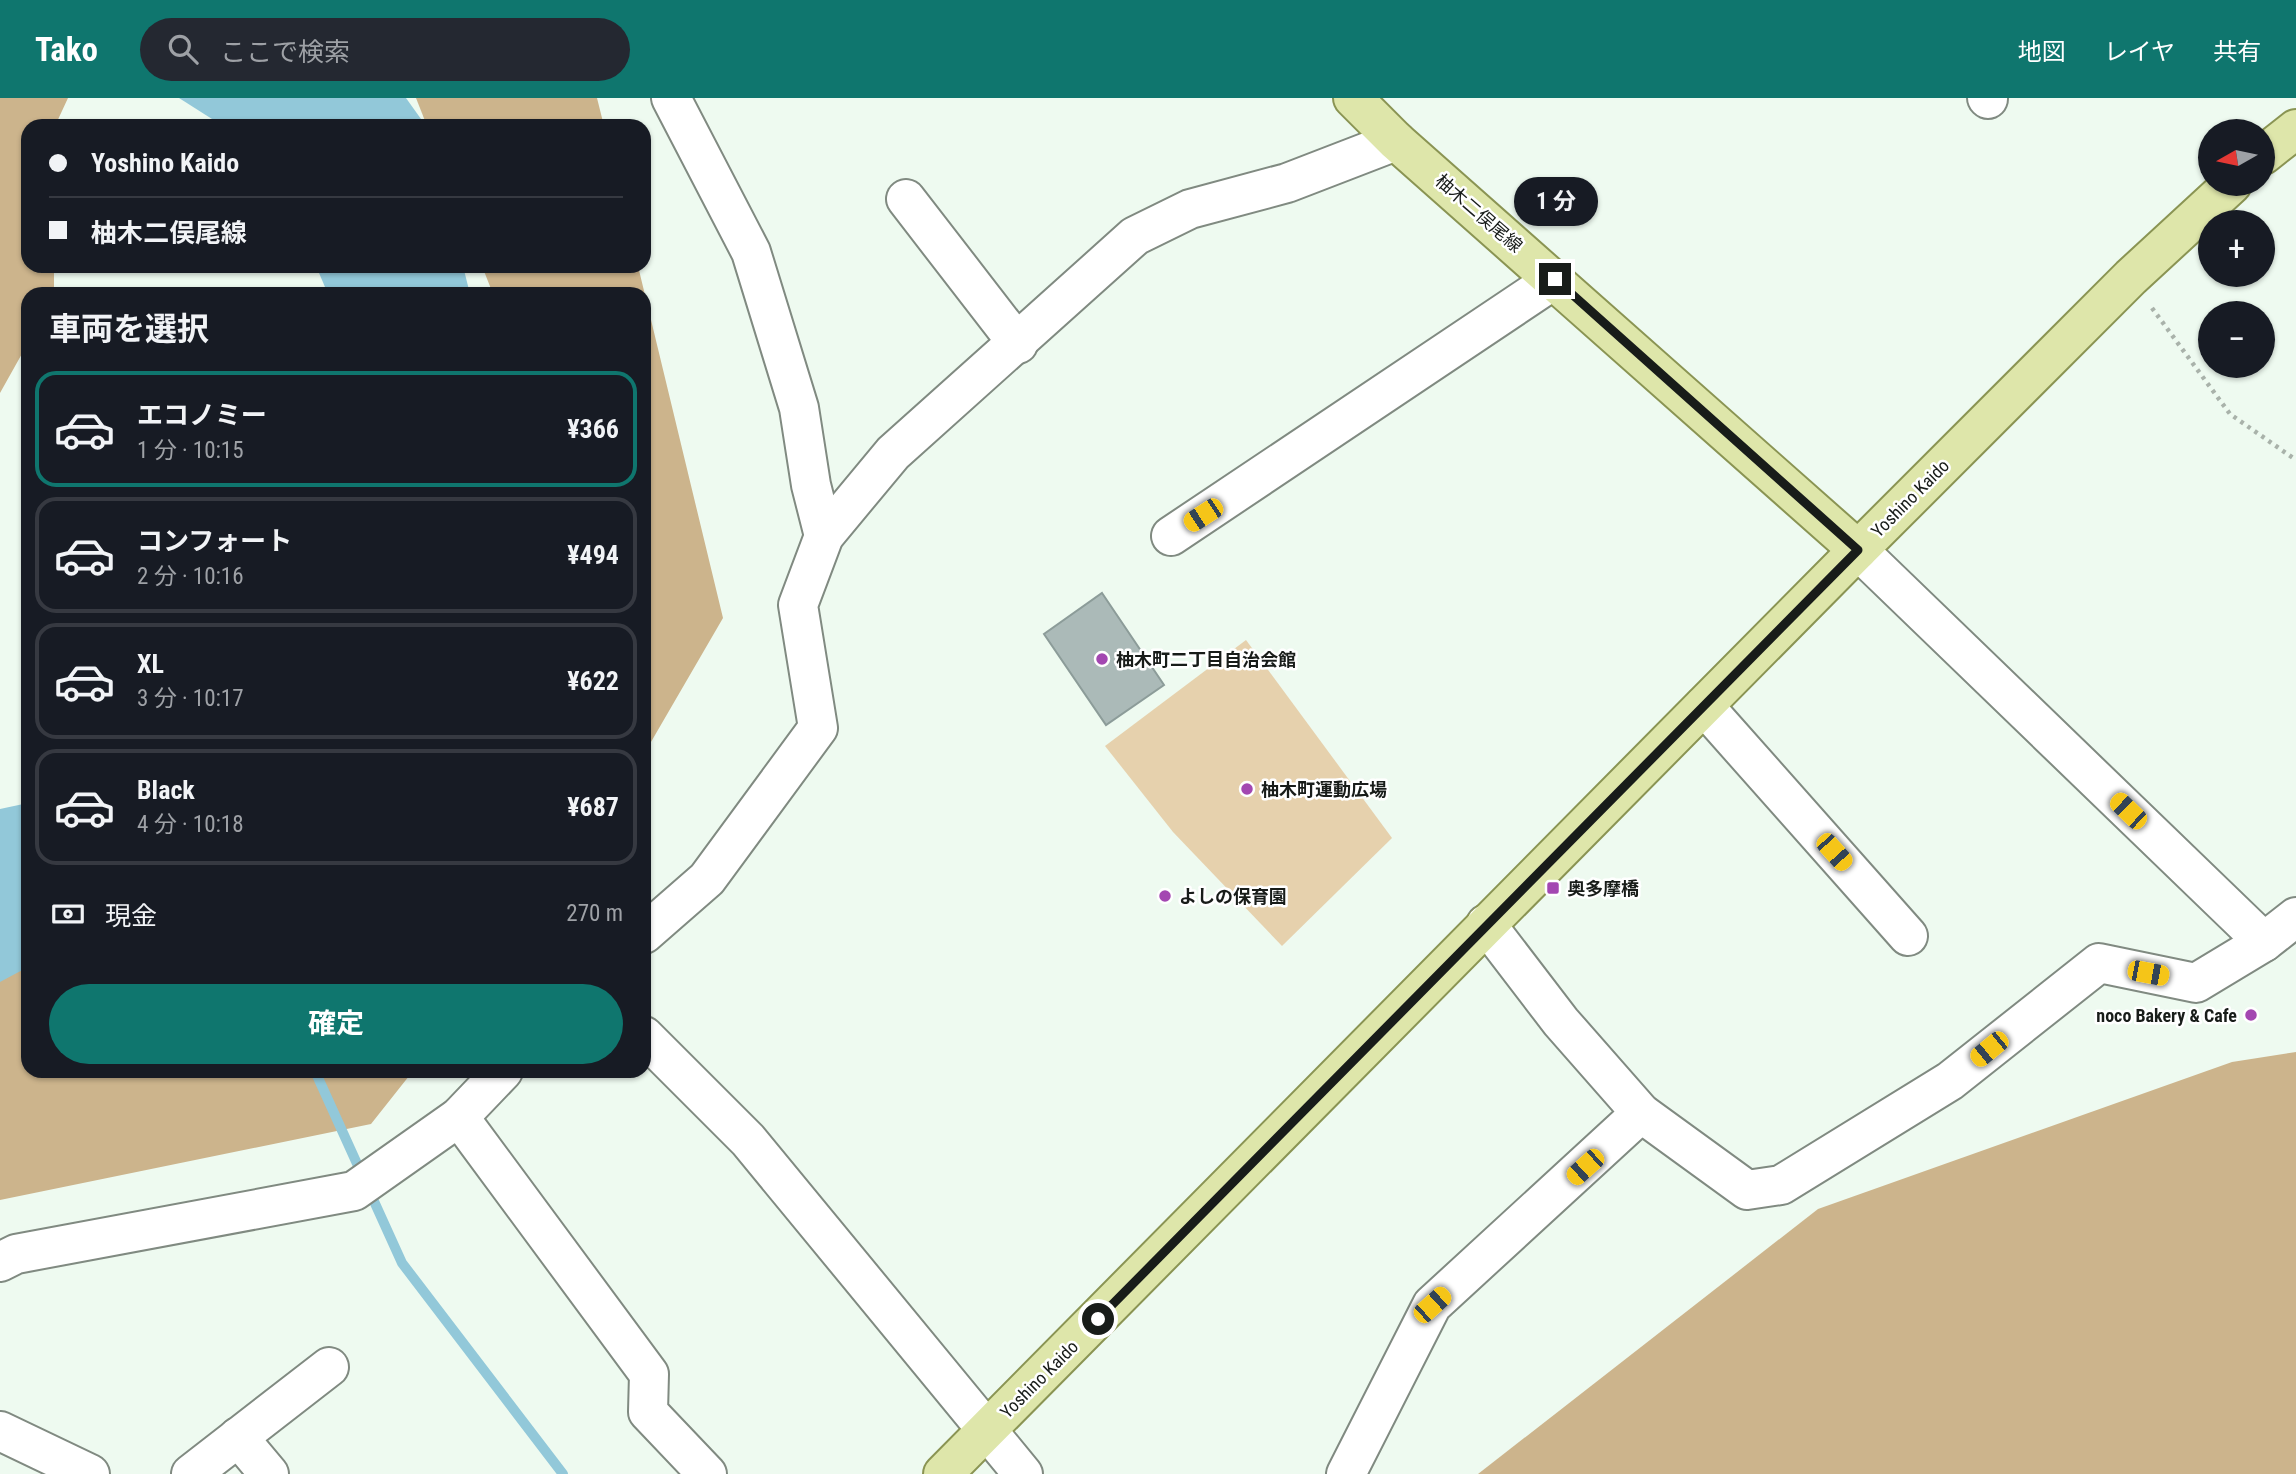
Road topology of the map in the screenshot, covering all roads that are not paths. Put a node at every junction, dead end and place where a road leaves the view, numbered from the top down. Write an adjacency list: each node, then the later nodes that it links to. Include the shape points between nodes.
1 (671, 98): 8 (street, via 751,253 799,408)
2 (1353, 98): 3 (main road, 柚木二俣尾線)
3 (1396, 141): 6 (main road, 柚木二俣尾線); 7 (street, via 1287,183 1191,209 1135,236)
4 (2219, 196): 10 (main road, Yoshino Kaido, via 2130,277)
5 (906, 199): 7 (street)
6 (1555, 279): 9 (street); 10 (main road, 柚木二俣尾線)
7 (1018, 344): 8 (street, via 893,453)
8 (824, 536): 14 (street, via 798,605 818,728 707,879)
9 (1171, 536)
10 (1858, 550): 11 (main road, Yoshino Kaido); 16 (street)
11 (1704, 706): 13 (main road, Yoshino Kaido); 15 (street)
12 (2296, 917): 16 (street)
13 (1486, 924): 19 (street, via 1561,1022); 24 (main road, Yoshino Kaido)
14 (651, 928)
15 (1908, 936)
16 (2264, 942): 19 (street, via 2196,983 2099,963 1950,1081 1781,1185 1747,1190)
17 (651, 1043): 24 (street, via 748,1140)
18 (496, 1078): 20 (street)
19 (1641, 1113): 32 (street, via 1432,1305)
20 (459, 1117): 21 (street, via 354,1191 16,1254); 29 (street, via 649,1374 648,1412)
21 (0, 1262)
22 (329, 1367): 25 (street)
23 (0, 1431): 26 (street)
24 (988, 1431): 30 (main road, Yoshino Kaido); 31 (street)
25 (238, 1437): 27 (street); 28 (street)
26 (90, 1474)
27 (191, 1474)
28 (269, 1474)
29 (707, 1474)
30 (943, 1474)
31 (1023, 1474)
32 (1346, 1474)

